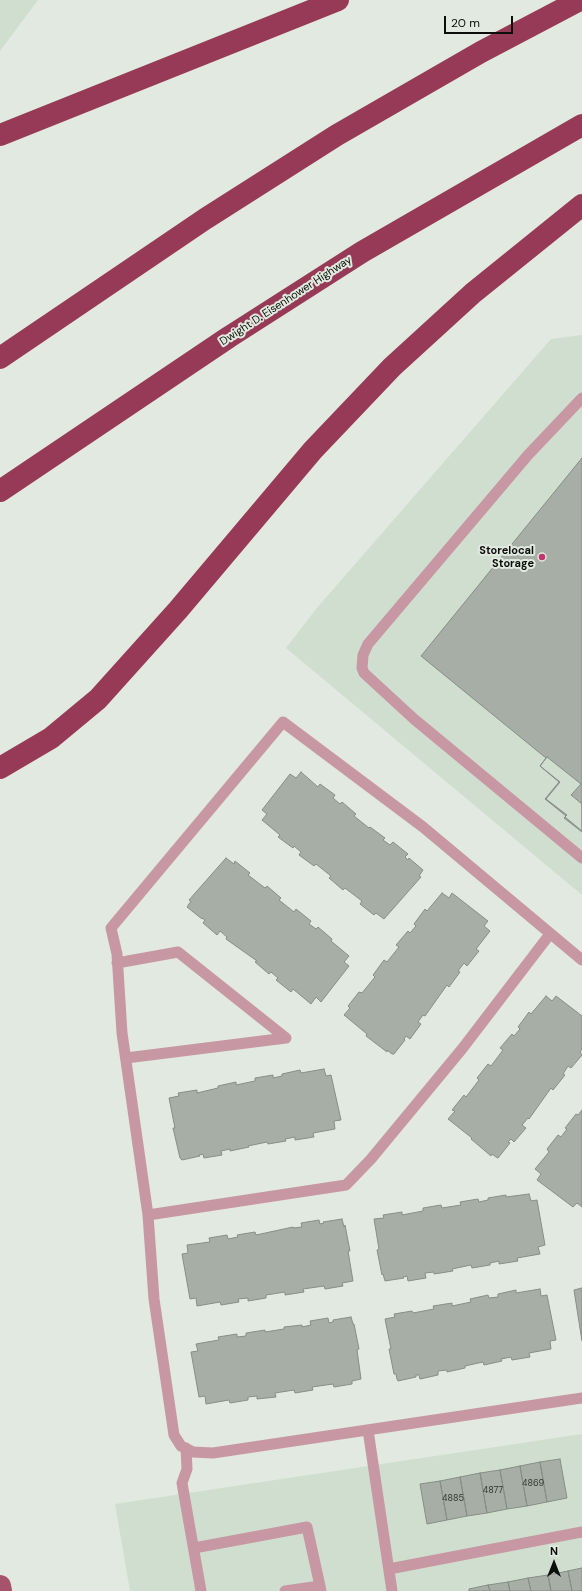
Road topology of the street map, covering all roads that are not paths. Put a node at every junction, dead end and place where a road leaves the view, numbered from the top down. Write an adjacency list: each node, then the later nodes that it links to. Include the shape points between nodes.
1 (338, 0): 3 (highway)
2 (580, 0): 8 (highway, via 481,52 337,135 205,218)
3 (26, 124): 5 (highway); 6 (highway)
4 (582, 125): 10 (highway, Dwight D. Eisenhower Highway, via 355,256 229,337)
5 (0, 129)
6 (0, 135)
7 (582, 205): 11 (highway, via 473,293 392,367 313,450 178,610 98,699 51,738)
8 (0, 358)
9 (582, 398): 12 (lane, via 528,455 368,644 363,655 362,668 364,673 414,719)
10 (0, 491)
11 (0, 768)
12 (582, 858)
13 (550, 934): 14 (lane); 15 (lane, via 423,827 283,722 111,928); 17 (lane, via 462,1049 371,1159 346,1185)
14 (582, 960)
15 (117, 963): 16 (lane); 16 (lane, via 178,952 286,1038)
16 (126, 1058): 17 (lane)
17 (148, 1215): 20 (lane, via 154,1299 174,1435 181,1446)
18 (582, 1398): 19 (lane)
19 (368, 1430): 20 (lane, via 210,1453 193,1452); 23 (lane)
20 (186, 1448): 22 (lane, via 187,1469 182,1483)
21 (582, 1532): 23 (lane)
22 (194, 1548): 25 (lane, via 307,1527); 27 (lane)
23 (388, 1569): 29 (lane)
24 (0, 1586): 26 (main road)
25 (320, 1588): 28 (lane)
26 (1, 1591)
27 (201, 1591)
28 (285, 1591)
29 (392, 1591)

